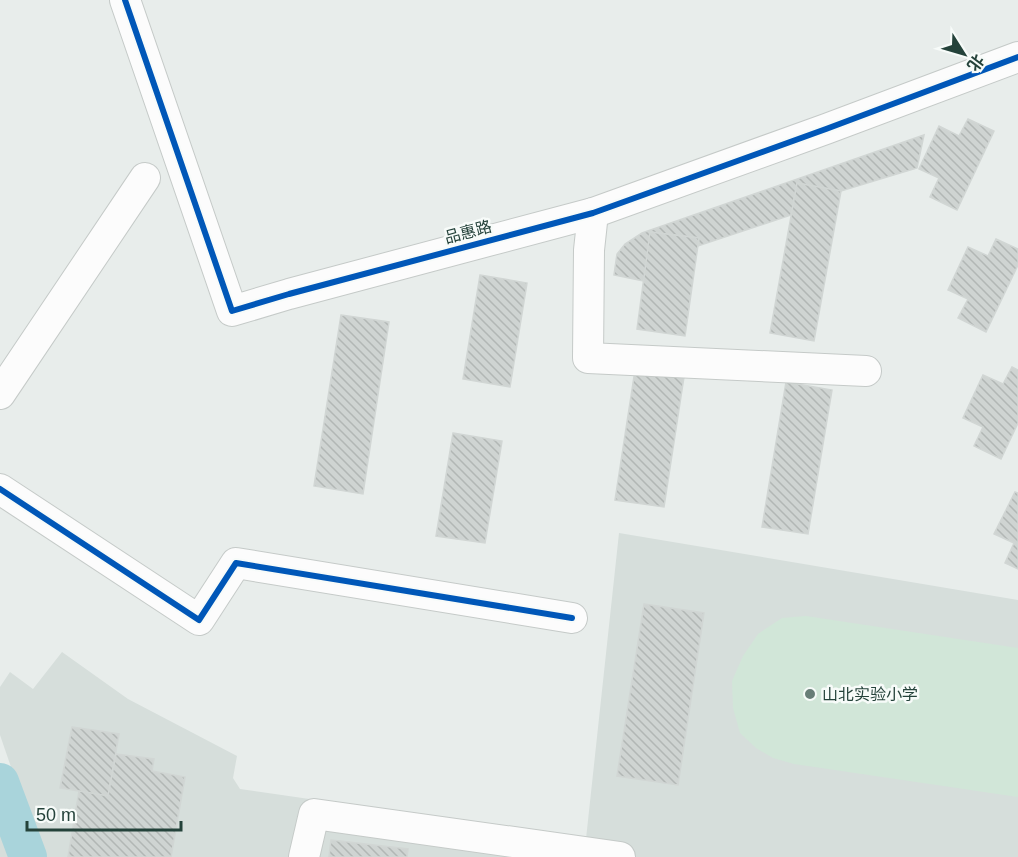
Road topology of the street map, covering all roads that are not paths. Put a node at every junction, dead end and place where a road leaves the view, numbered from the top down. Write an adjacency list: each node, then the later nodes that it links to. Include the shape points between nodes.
1 (124, 0): 4 (street, 品惠路, via 232,311)
2 (1017, 61): 4 (street, 品惠路)
3 (145, 178): 6 (street)
4 (593, 213): 5 (street, via 588,358)
5 (866, 371)
6 (0, 394)
7 (0, 489): 8 (street, via 199,620 236,563)
8 (572, 618)
9 (304, 857): 10 (street, via 314,813)
10 (620, 857)

